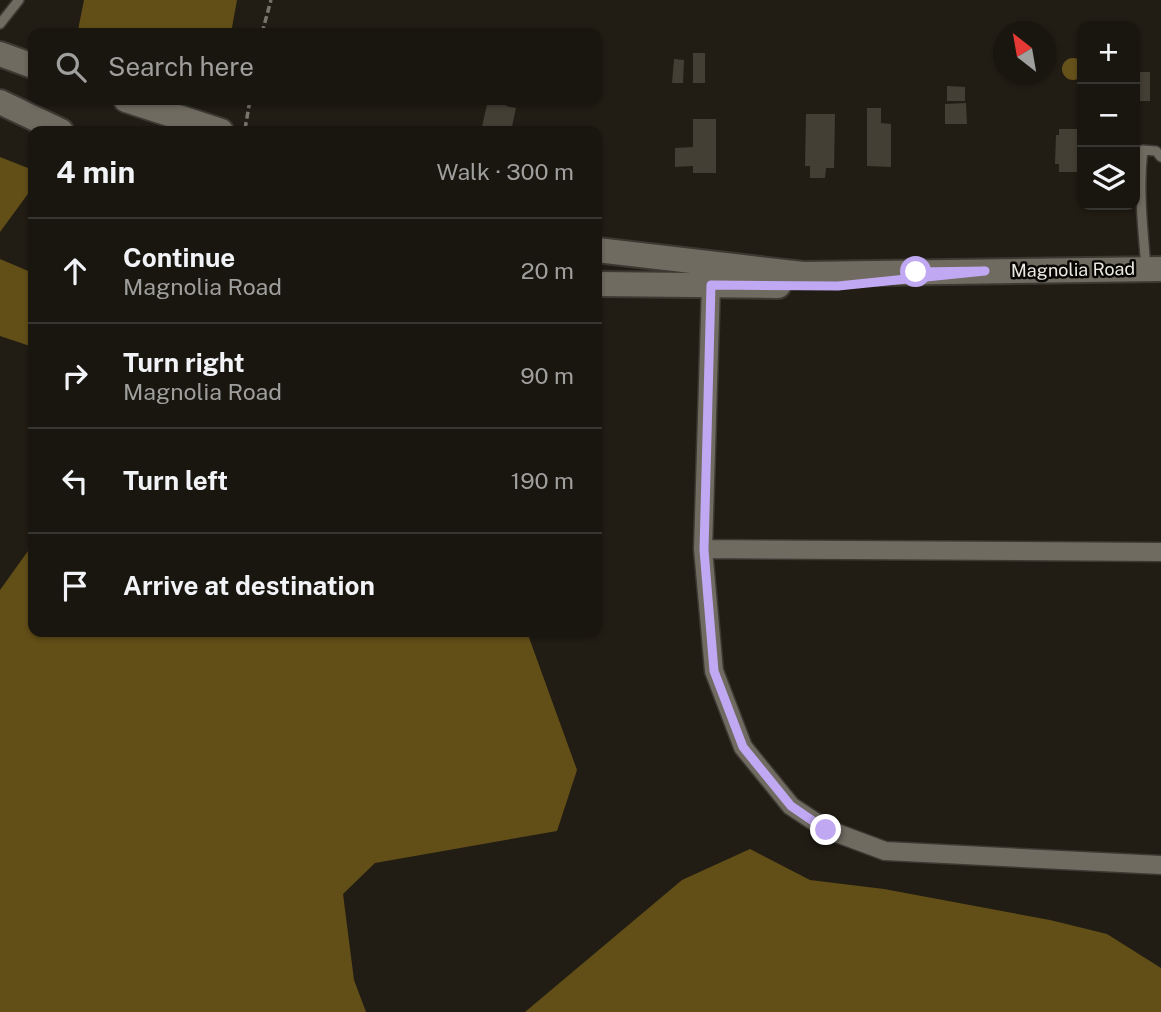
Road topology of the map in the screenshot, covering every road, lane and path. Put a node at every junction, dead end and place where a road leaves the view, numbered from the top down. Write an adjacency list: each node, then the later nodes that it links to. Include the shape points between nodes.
1 (19, 0): 3 (lane)
2 (271, 0): 4 (path)
3 (0, 24)
4 (263, 28)
5 (0, 54): 6 (main road)
6 (28, 64)
7 (0, 102): 10 (main road)
8 (141, 105): 11 (main road)
9 (249, 105): 12 (path)
10 (50, 126)
11 (206, 126)
12 (245, 126)
13 (1161, 157): 15 (lane, via 1156,151 1143,150 1141,207)
14 (602, 251): 16 (main road, Magnolia Road, via 803,274)
15 (1153, 269): 16 (main road, Magnolia Road)
16 (985, 271): 18 (main road, Magnolia Road, via 838,286)
17 (602, 285): 18 (main road, Magnolia Road)
18 (711, 285): 19 (street)
19 (704, 550): 20 (street); 21 (street, via 714,671 743,747 791,806 826,830 885,851)
20 (1161, 552)
21 (1161, 865)

